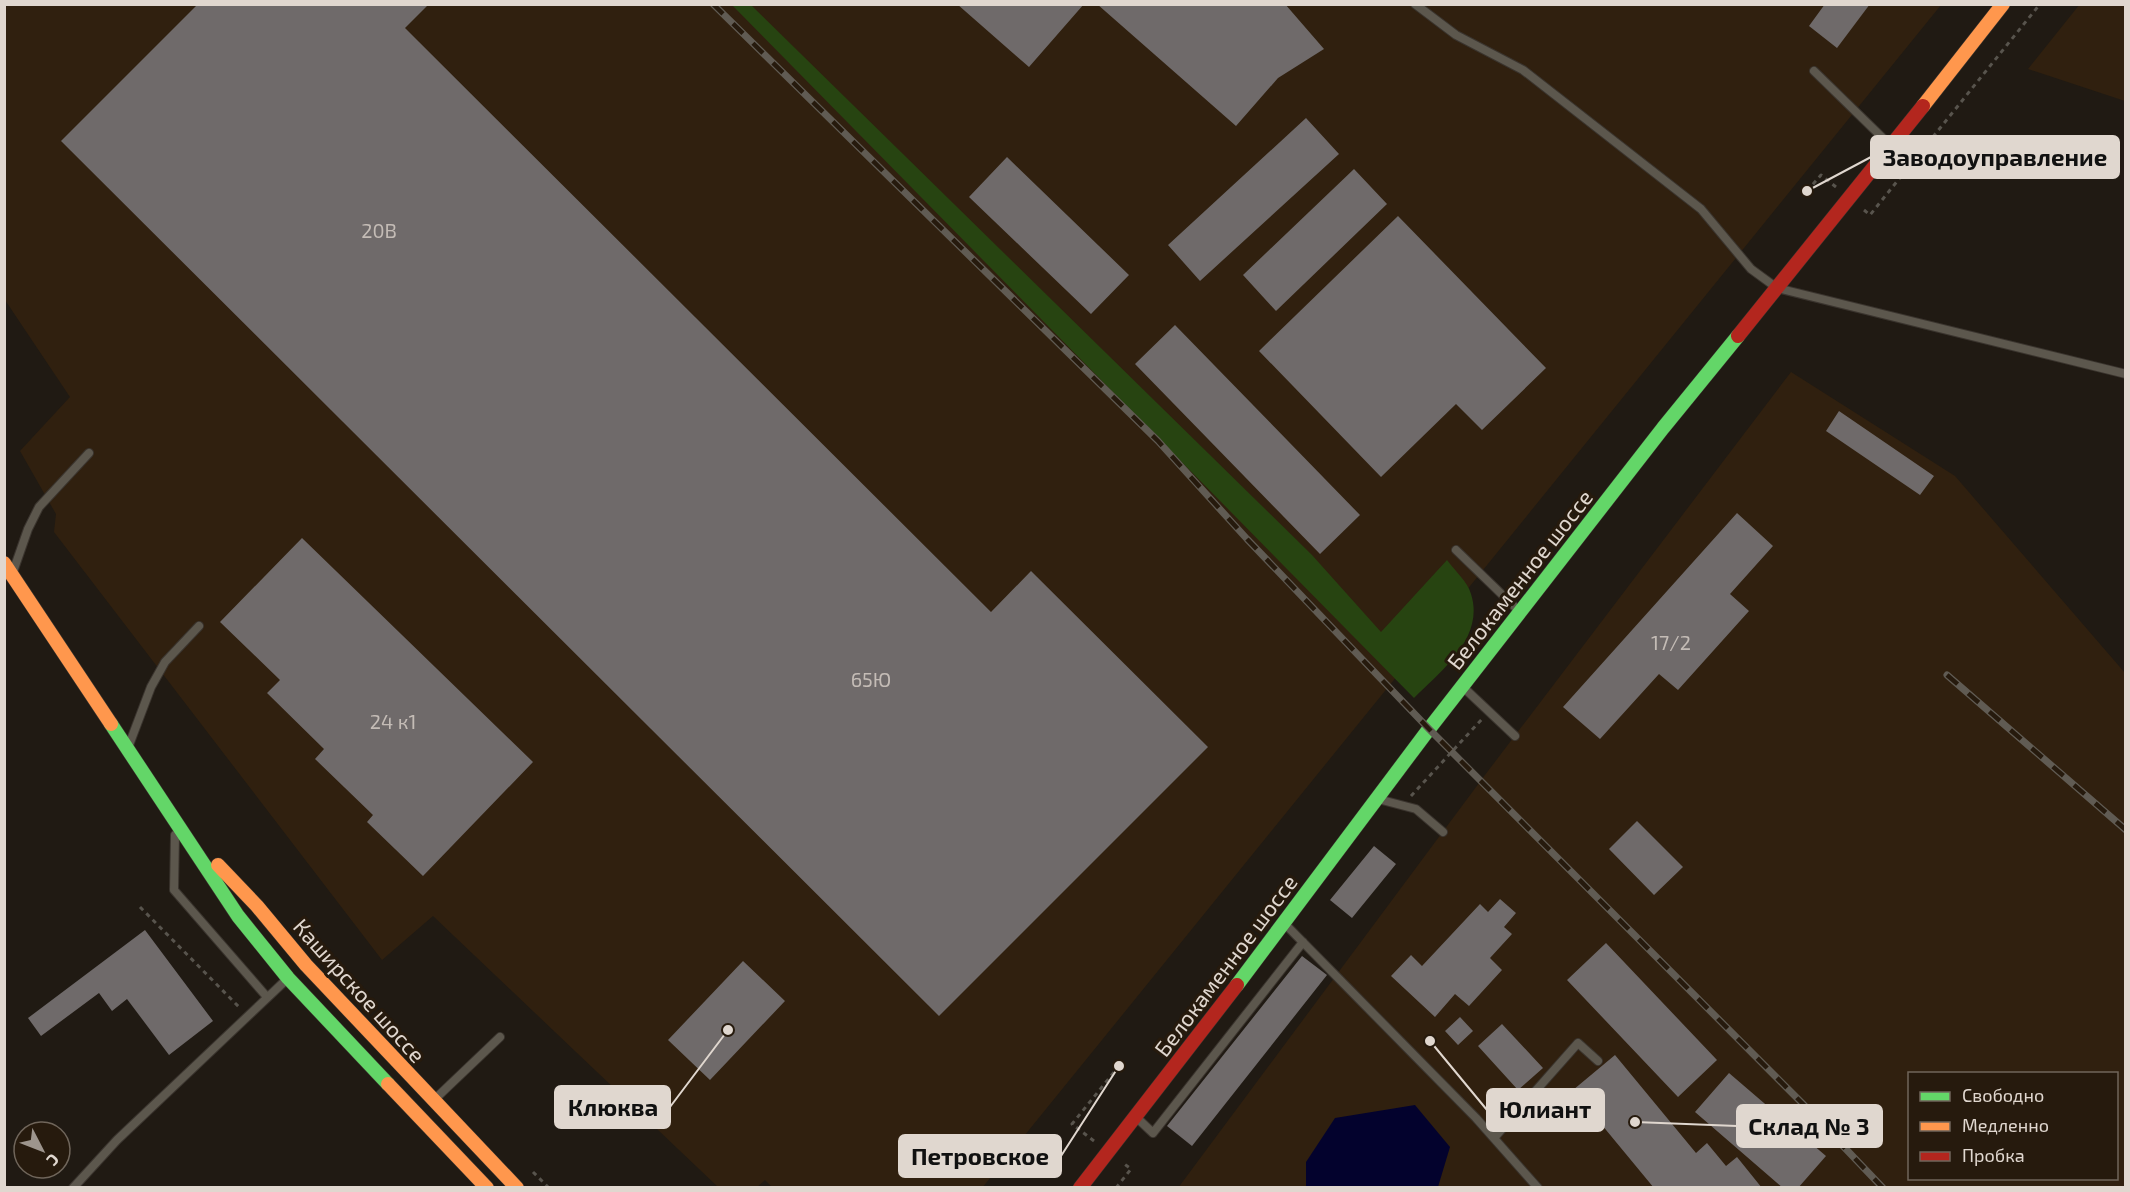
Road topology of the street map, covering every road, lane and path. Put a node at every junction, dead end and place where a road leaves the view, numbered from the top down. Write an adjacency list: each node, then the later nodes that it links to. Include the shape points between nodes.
1 (1415, 4): 7 (lane, via 1456,35 1523,70 1626,150 1701,209 1751,269)
2 (2003, 4): 5 (main road, Белокаменное шоссе)
3 (2040, 4): 6 (path)
4 (1814, 71): 5 (lane)
5 (1891, 146): 7 (main road, Белокаменное шоссе)
6 (1902, 176)
7 (1777, 288): 8 (lane); 13 (main road, Белокаменное шоссе)
8 (2126, 374)
9 (89, 453): 12 (lane, via 39,507)
10 (1456, 550): 13 (lane)
11 (4, 563): 12 (main road, Каширское шоссе)
12 (12, 575): 18 (main road, Каширское шоссе)
13 (1520, 612): 15 (main road, Белокаменное шоссе)
14 (199, 626): 18 (lane, via 165,662 151,687)
15 (1462, 686): 16 (lane); 19 (main road, Белокаменное шоссе)
16 (1489, 711): 17 (lane); 20 (path)
17 (1515, 736)
18 (127, 751): 21 (main road, Каширское шоссе)
19 (1377, 799): 20 (lane); 24 (main road, Белокаменное шоссе)
20 (1403, 805): 22 (lane, via 1416,808)
21 (175, 819): 26 (main road, Каширское шоссе); 27 (main road, Каширское шоссе, via 238,916); 28 (lane, via 174,890)
22 (1443, 832)
23 (140, 907): 29 (path)
24 (1284, 923): 25 (lane); 34 (main road, Белокаменное шоссе)
25 (1303, 942): 34 (lane, via 1153,1133); 35 (lane)
26 (306, 965): 27 (lane); 32 (main road, Каширское шоссе)
27 (288, 978): 28 (lane); 33 (main road, Каширское шоссе)
28 (267, 997): 29 (lane)
29 (247, 1016): 36 (lane, via 117,1140)
30 (500, 1037): 32 (lane)
31 (1598, 1061): 35 (lane, via 1578,1043)
32 (433, 1100): 33 (lane); 38 (main road, Каширское шоссе)
33 (417, 1116): 37 (main road, Каширское шоссе)
34 (1136, 1116): 39 (main road, Белокаменное шоссе)
35 (1494, 1138): 40 (lane)
36 (73, 1188)
37 (487, 1188)
38 (517, 1188)
39 (1080, 1188)
40 (1538, 1188)

